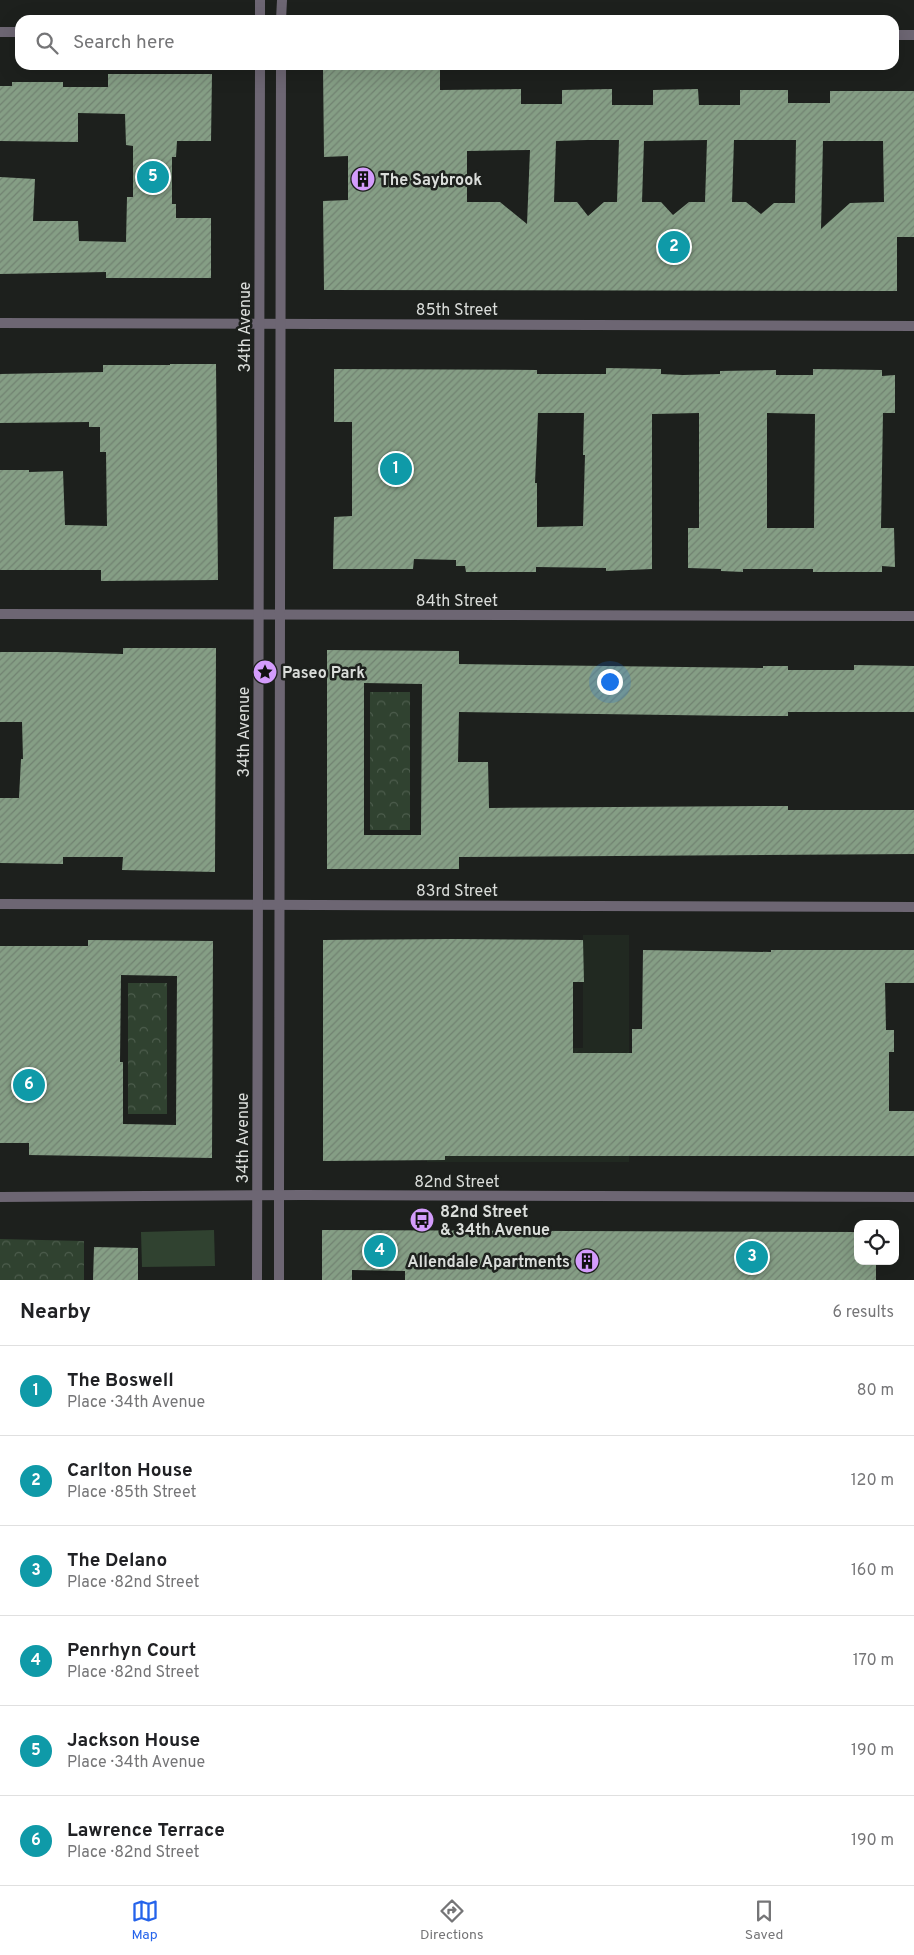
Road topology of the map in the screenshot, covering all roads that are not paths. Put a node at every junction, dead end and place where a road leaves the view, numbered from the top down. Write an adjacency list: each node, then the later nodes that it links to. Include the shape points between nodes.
1 (260, 0): 3 (street)
2 (282, 0): 4 (street)
3 (260, 15)
4 (282, 15)
5 (0, 32): 6 (street)
6 (15, 32)
7 (899, 35): 8 (street)
8 (914, 35)
9 (260, 70): 12 (street, 34th Avenue)
10 (282, 70): 13 (street)
11 (0, 323): 12 (street, 85th Street)
12 (259, 324): 13 (street, 85th Street); 16 (street, 34th Avenue)
13 (281, 324): 14 (street, 85th Street); 17 (street)
14 (914, 326)
15 (0, 614): 16 (street, 84th Street)
16 (258, 614): 17 (street, 84th Street); 20 (street, 34th Avenue)
17 (280, 615): 18 (street, 84th Street); 21 (street)
18 (914, 616)
19 (0, 904): 20 (street, 83rd Street)
20 (257, 904): 21 (street, 83rd Street); 23 (street, 34th Avenue)
21 (280, 904): 22 (street, 83rd Street); 24 (street)
22 (914, 907)
23 (258, 1196): 24 (street, 82nd Street); 25 (street, 82nd Street); 27 (street, 34th Avenue)
24 (279, 1196): 26 (street, 82nd Street); 28 (street)
25 (0, 1197)
26 (914, 1197)
27 (257, 1280)
28 (278, 1280)

